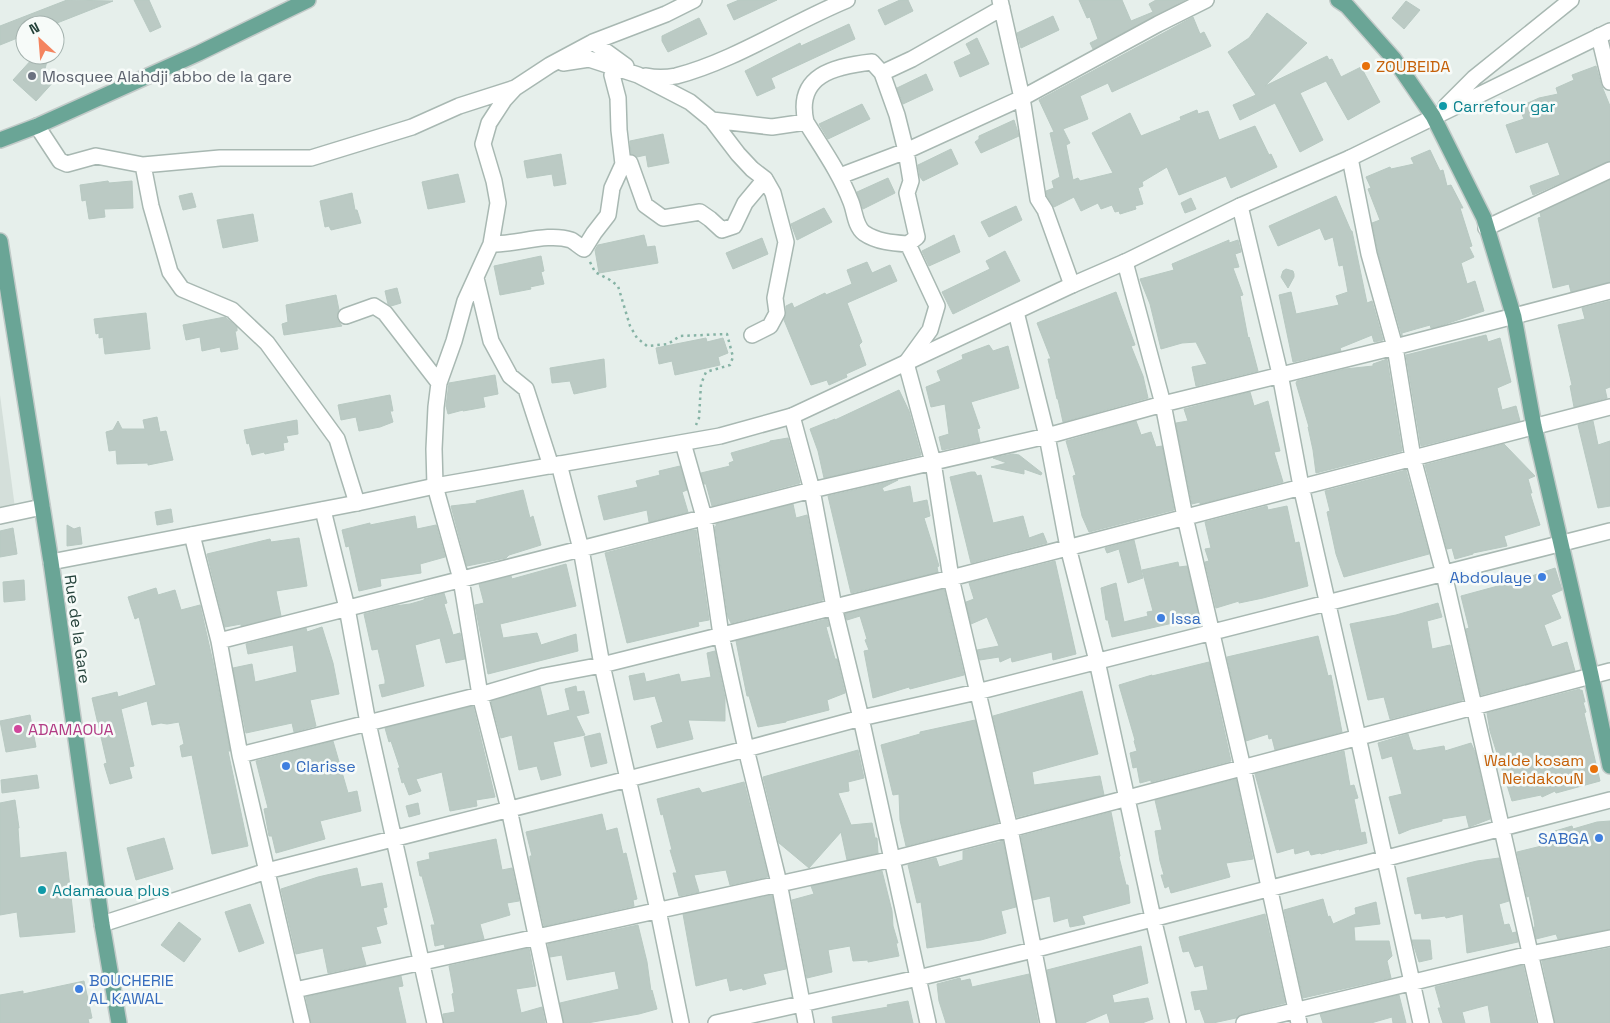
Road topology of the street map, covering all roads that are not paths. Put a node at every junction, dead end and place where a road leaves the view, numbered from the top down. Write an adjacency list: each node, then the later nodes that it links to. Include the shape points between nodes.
1 (308, 0): 20 (main road)
2 (694, 0): 9 (street)
3 (847, 0): 13 (street, via 692,70 661,78)
4 (1206, 0): 16 (street)
5 (1338, 0): 17 (main road, via 1394,59)
6 (1571, 0): 17 (street, via 1474,78)
7 (1001, 4): 12 (street, via 912,60); 16 (street)
8 (1605, 34): 14 (street); 17 (street)
9 (593, 42): 10 (street); 13 (street)
10 (550, 65): 11 (street, via 589,58); 15 (street)
11 (616, 67): 13 (street); 24 (street, via 612,75 618,98)
12 (882, 73): 19 (street, via 872,62 848,64 819,76 807,91 803,108); 22 (street)
13 (638, 75): 18 (street, via 690,102)
14 (1610, 82)
15 (515, 88): 25 (street, via 412,126 311,158 220,158); 32 (street, via 489,123 483,144 498,204)
16 (1022, 98): 22 (street); 36 (street, via 1038,199)
17 (1437, 115): 23 (street); 30 (main road)
18 (712, 120): 19 (street, via 772,126); 28 (street, via 738,154)
19 (806, 122): 27 (street)
20 (37, 126): 21 (main road); 25 (street, via 60,161 68,164 96,156)
21 (0, 140)
22 (906, 151): 27 (street); 33 (street, via 911,181 907,193 917,236)
23 (1350, 158): 29 (street); 42 (street, via 1369,254)
24 (623, 164): 28 (street, via 630,163 645,205 663,218 700,212 722,230 734,226 745,203); 32 (street, via 612,188 608,214 584,250 572,240 560,238)
25 (143, 165): 58 (street, via 149,199 170,272 182,289 232,310 267,343 337,440)
26 (1610, 170): 30 (street)
27 (840, 176): 33 (street, via 857,224 864,233 888,243)
28 (765, 180): 41 (street, via 774,194 786,242 777,282 777,312 770,326)
29 (1240, 206): 34 (street); 44 (street)
30 (1486, 228): 40 (main road)
31 (0, 240): 59 (main road, Rue de la Gare)
32 (491, 244): 35 (street)
33 (908, 244): 43 (street, via 937,306 930,330)
34 (1125, 262): 36 (street); 46 (street)
35 (476, 278): 45 (street, via 464,302); 54 (street, via 490,341 510,376 526,390)
36 (1072, 285): 38 (street)
37 (1610, 290): 40 (street)
38 (1016, 312): 43 (street); 50 (street)
39 (346, 316): 45 (street, via 374,306 385,314)
40 (1514, 317): 42 (street); 49 (main road)
41 (752, 335)
42 (1395, 348): 44 (street); 52 (street)
43 (906, 364): 48 (street); 53 (street)
44 (1280, 374): 46 (street); 56 (street)
45 (439, 383): 55 (street)
46 (1163, 404): 50 (street); 63 (street)
47 (1610, 407): 49 (street)
48 (792, 416): 51 (street); 57 (street)
49 (1534, 426): 52 (street); 66 (main road)
50 (1047, 436): 53 (street); 67 (street)
51 (690, 441): 54 (street); 62 (street)
52 (1413, 458): 56 (street); 70 (street)
53 (932, 462): 57 (street); 71 (street)
54 (555, 465): 55 (street); 68 (street)
55 (435, 486): 58 (street); 72 (street)
56 (1301, 486): 63 (street); 73 (street)
57 (812, 490): 62 (street); 74 (street)
58 (357, 503): 60 (street)
59 (42, 507): 61 (street); 69 (main road, Rue de la Gare)
60 (323, 510): 65 (street); 75 (street)
61 (0, 516)
62 (704, 517): 68 (street); 77 (street)
63 (1185, 517): 67 (street); 76 (street)
64 (1610, 531): 66 (street)
65 (192, 535): 69 (street); 78 (street)
66 (1561, 543): 70 (street); 82 (main road)
67 (1068, 547): 71 (street); 79 (street)
68 (581, 549): 72 (street); 80 (street)
69 (51, 562): 107 (main road, Rue de la Gare)
70 (1444, 574): 73 (street); 85 (street)
71 (951, 578): 74 (street); 83 (street)
72 (461, 579): 75 (street); 84 (street)
73 (1327, 602): 76 (street); 88 (street)
74 (834, 607): 77 (street); 86 (street)
75 (347, 608): 78 (street); 87 (street)
76 (1212, 632): 79 (street); 92 (street)
77 (721, 635): 80 (street); 89 (street)
78 (219, 641): 90 (street)
79 (1097, 661): 83 (street); 94 (street)
80 (602, 664): 84 (street, via 544,676); 93 (street)
81 (1610, 671): 82 (street)
82 (1591, 675): 85 (street); 91 (main road)
83 (977, 692): 86 (street); 98 (street)
84 (480, 695): 87 (street); 96 (street)
85 (1475, 708): 88 (street); 97 (street)
86 (861, 718): 89 (street); 100 (street)
87 (368, 723): 90 (street); 99 (street)
88 (1358, 737): 92 (street); 101 (street)
89 (746, 749): 93 (street); 103 (street)
90 (240, 755): 102 (street)
91 (1610, 766)
92 (1243, 768): 94 (street); 104 (street)
93 (628, 779): 96 (street); 105 (street)
94 (1128, 798): 98 (street); 106 (street)
95 (1610, 800): 97 (street)
96 (508, 809): 99 (street); 108 (street)
97 (1503, 829): 101 (street); 111 (street)
98 (1010, 830): 100 (street); 110 (street)
99 (394, 839): 102 (street); 112 (street)
100 (892, 858): 103 (street); 113 (street)
101 (1384, 858): 104 (street); 114 (street)
102 (267, 871): 107 (street); 115 (street)
103 (779, 883): 105 (street); 116 (street)
104 (1269, 889): 106 (street); 117 (street)
105 (658, 910): 108 (street); 122 (street)
106 (1153, 918): 110 (street); 127 (street)
107 (102, 924): 118 (main road, Rue de la Gare)
108 (537, 936): 112 (street); 121 (street)
109 (1610, 938): 111 (street)
110 (1033, 950): 113 (street); 126 (street)
111 (1530, 954): 114 (street); 130 (street)
112 (422, 962): 115 (street); 120 (street)
113 (918, 978): 116 (street); 125 (street)
114 (1411, 982): 117 (street); 129 (street)
115 (295, 990): 119 (street)
116 (802, 1004): 123 (street); 124 (street)
117 (1297, 1017): 128 (street)
118 (119, 1023)
119 (302, 1023)
120 (435, 1023)
121 (555, 1023)
122 (681, 1023)
123 (716, 1023)
124 (806, 1023)
125 (928, 1023)
126 (1048, 1023)
127 (1178, 1023)
128 (1244, 1023)
129 (1421, 1023)
130 (1546, 1023)

